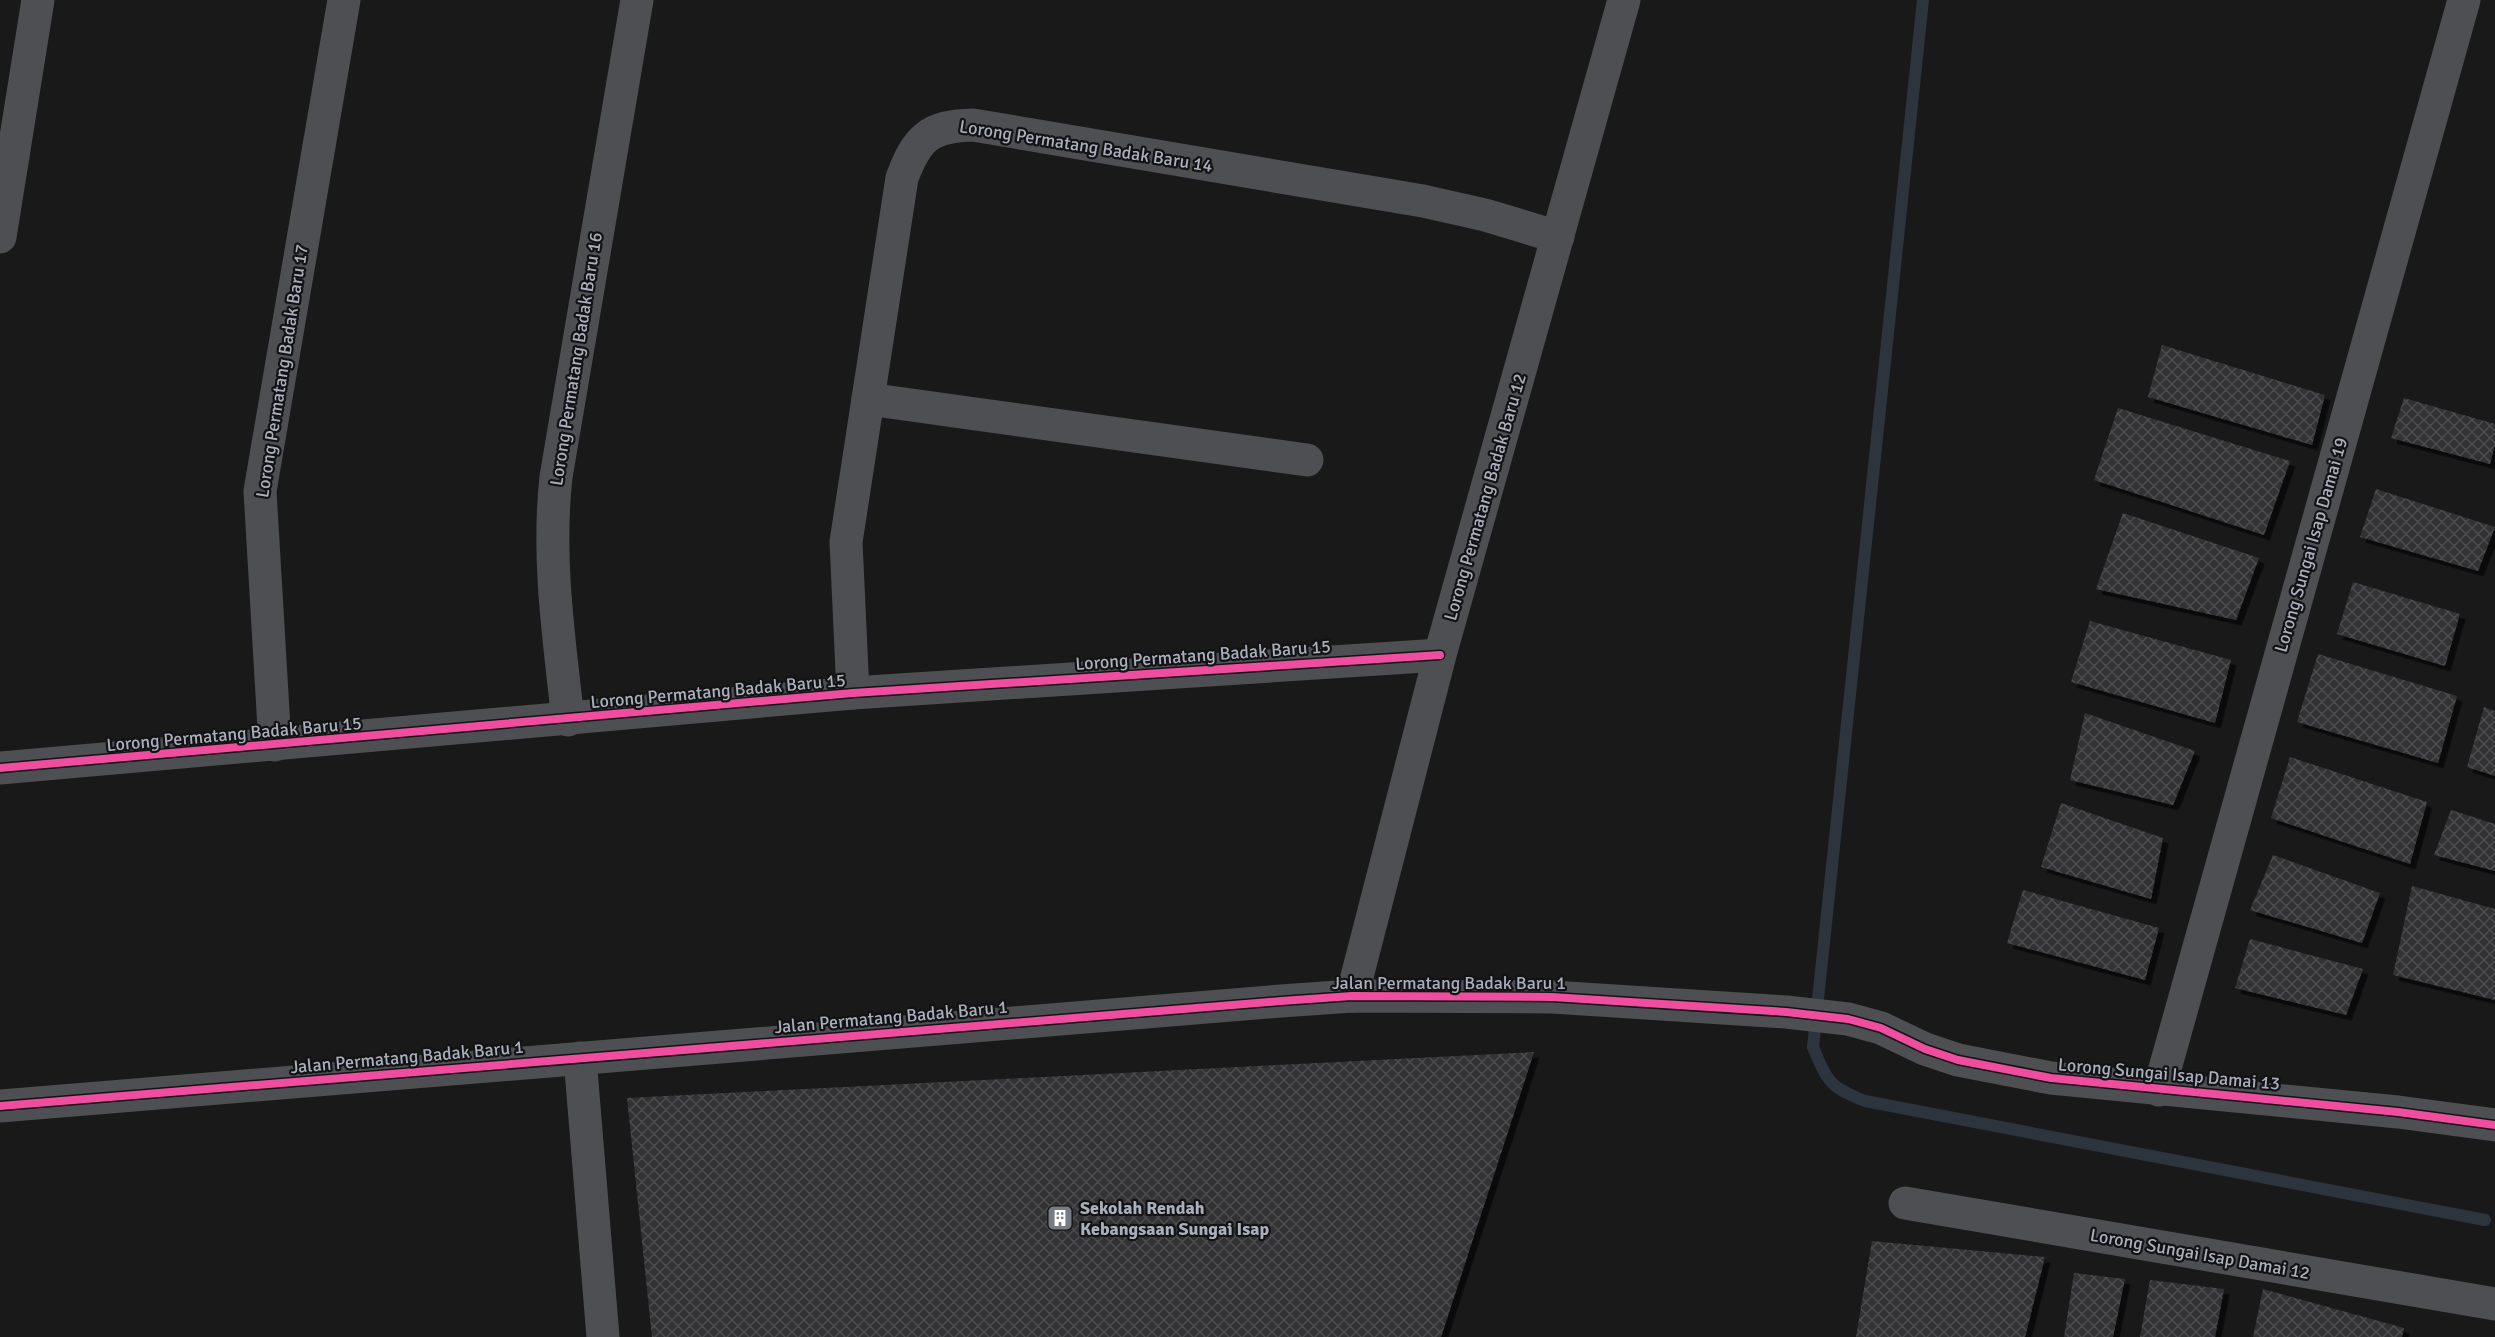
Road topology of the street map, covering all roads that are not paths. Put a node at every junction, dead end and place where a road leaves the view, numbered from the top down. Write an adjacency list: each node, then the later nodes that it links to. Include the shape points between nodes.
1 (38, 0): 6 (street)
2 (344, 0): 13 (street, Lorong Permatang Badak Baru 17, via 260,491)
3 (637, 0): 12 (street, Lorong Permatang Badak Baru 16, via 551,524 552,575)
4 (1624, 0): 7 (street, Lorong Permatang Badak Baru 12)
5 (2464, 0): 18 (street, Lorong Sungai Isap Damai 19)
6 (0, 237)
7 (1558, 237): 8 (street, Lorong Permatang Badak Baru 14, via 1423,201 972,125 948,126 925,135 911,154 902,178); 10 (street, Lorong Permatang Badak Baru 12)
8 (868, 399): 9 (street); 11 (street, Lorong Permatang Badak Baru 14, via 846,542)
9 (1307, 460)
10 (1440, 655): 11 (street, Lorong Permatang Badak Baru 15); 15 (street, Lorong Permatang Badak Baru 12)
11 (854, 693): 12 (street, Lorong Permatang Badak Baru 15)
12 (568, 720): 13 (street, Lorong Permatang Badak Baru 15)
13 (274, 746): 14 (street, Lorong Permatang Badak Baru 15)
14 (0, 768)
15 (1352, 996): 16 (street, Jalan Permatang Badak Baru 1, via 1552,997); 17 (street, Jalan Permatang Badak Baru 1)
16 (1848, 1019): 18 (street, Lorong Sungai Isap Damai 13, via 1881,1028 1958,1060 2051,1078)
17 (580, 1058): 19 (street, Jalan Permatang Badak Baru 1); 23 (street)
18 (2159, 1090): 20 (street, Lorong Sungai Isap Damai 13)
19 (0, 1106)
20 (2495, 1125)
21 (1905, 1203): 22 (street, Lorong Sungai Isap Damai 12)
22 (2495, 1304)
23 (603, 1337)

